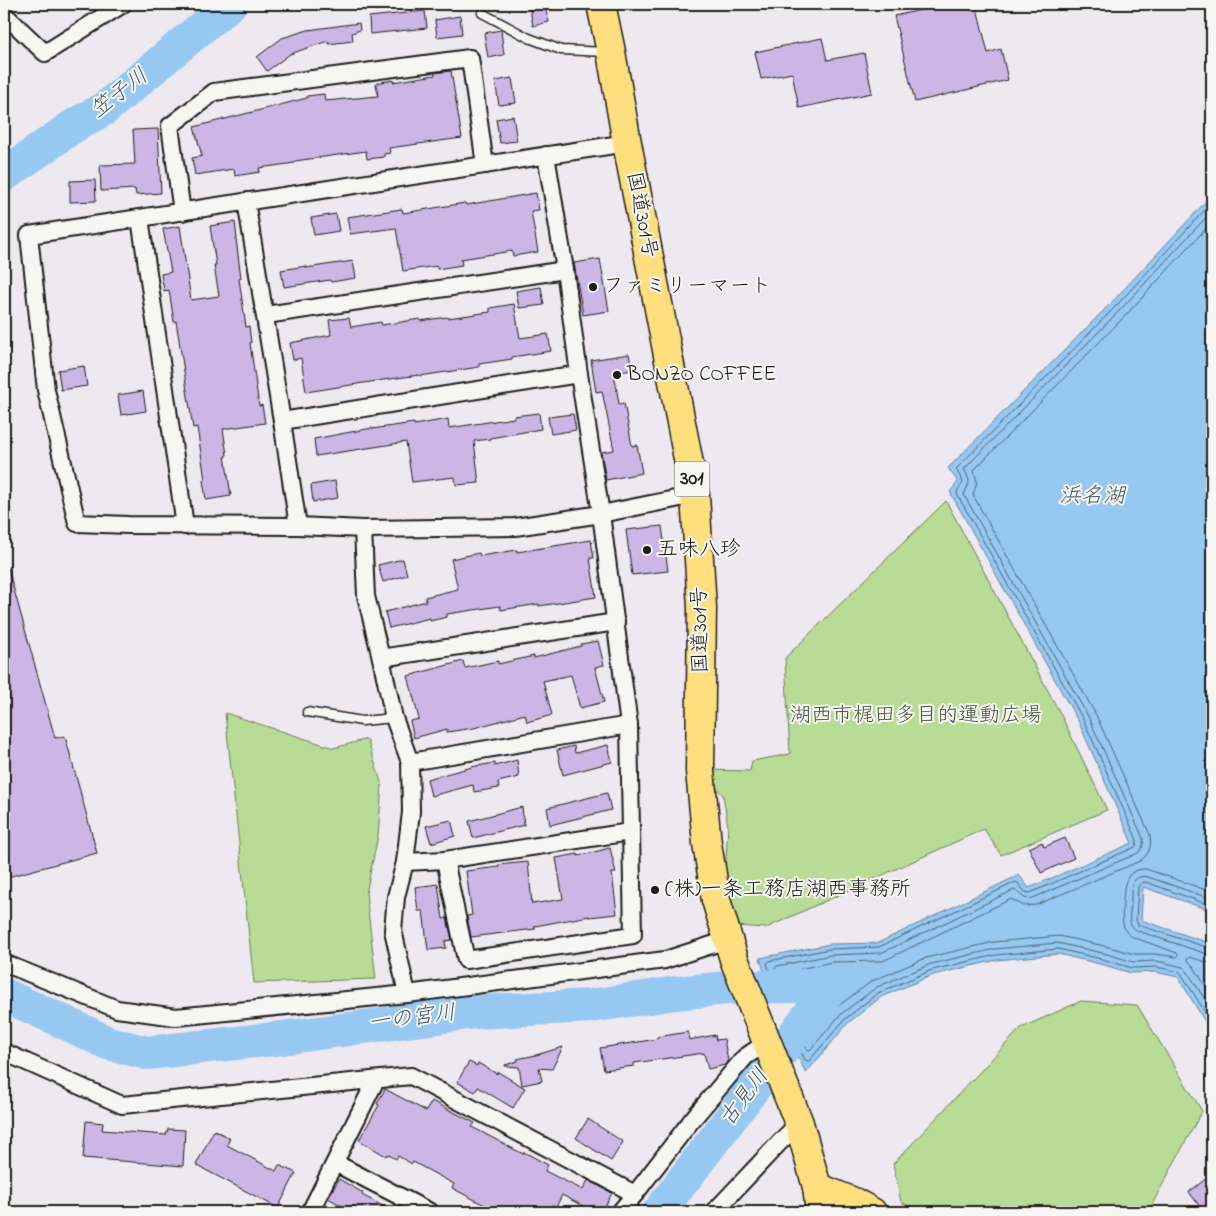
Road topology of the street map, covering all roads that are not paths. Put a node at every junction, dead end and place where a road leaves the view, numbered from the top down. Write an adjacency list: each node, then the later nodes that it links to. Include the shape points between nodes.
1 (120, 4): 4 (street, via 45,53)
2 (601, 4): 5 (highway, 国道301号 / 301)
3 (482, 13): 5 (lane, via 529,38 561,50)
4 (4, 14)
5 (611, 52): 6 (highway, 国道301号 / 301)
6 (627, 143): 7 (street); 16 (highway, 国道301号 / 301)
7 (546, 155): 8 (street); 12 (street)
8 (485, 165): 9 (street); 10 (street, via 470,58 214,92 170,126)
9 (246, 202): 10 (street); 13 (street)
10 (182, 212): 11 (street)
11 (140, 218): 18 (street); 18 (street, via 29,235 46,390 77,523)
12 (565, 270): 13 (street); 14 (street)
13 (266, 316): 15 (street)
14 (579, 374): 15 (street); 17 (street)
15 (282, 421): 19 (street)
16 (695, 495): 17 (street); 30 (highway, 国道301号 / 301, via 702,608 700,771 716,900)
17 (601, 514): 20 (street, via 515,527); 21 (street)
18 (185, 526): 19 (street)
19 (298, 526): 20 (street)
20 (363, 529): 22 (street, via 366,596)
21 (616, 622): 22 (street); 25 (street)
22 (381, 658): 24 (street)
23 (307, 712): 24 (lane, via 362,722)
24 (394, 718): 26 (street)
25 (629, 725): 26 (street); 27 (street)
26 (410, 762): 29 (street, via 412,812)
27 (630, 832): 28 (street); 28 (street, via 633,935 466,960)
28 (445, 860): 29 (street)
29 (405, 862): 32 (street, via 396,897 394,930)
30 (717, 949): 32 (street, via 665,960); 33 (highway, 国道301号 / 301, via 752,1006)
31 (4, 963): 32 (street, via 117,1009 176,1017)
32 (407, 994)
33 (769, 1047): 36 (highway, 国道301号 / 301); 38 (street, via 745,1057)
34 (4, 1052): 35 (street, via 122,1105)
35 (376, 1080): 37 (street); 38 (street, via 411,1076)
36 (799, 1123): 39 (highway, 国道301号 / 301); 43 (street)
37 (335, 1163): 40 (street); 41 (street)
38 (635, 1194): 42 (street)
39 (818, 1199): 44 (highway, 国道301号 / 301, via 854,1202)
40 (310, 1212)
41 (430, 1212)
42 (620, 1212)
43 (714, 1212)
44 (872, 1212)

